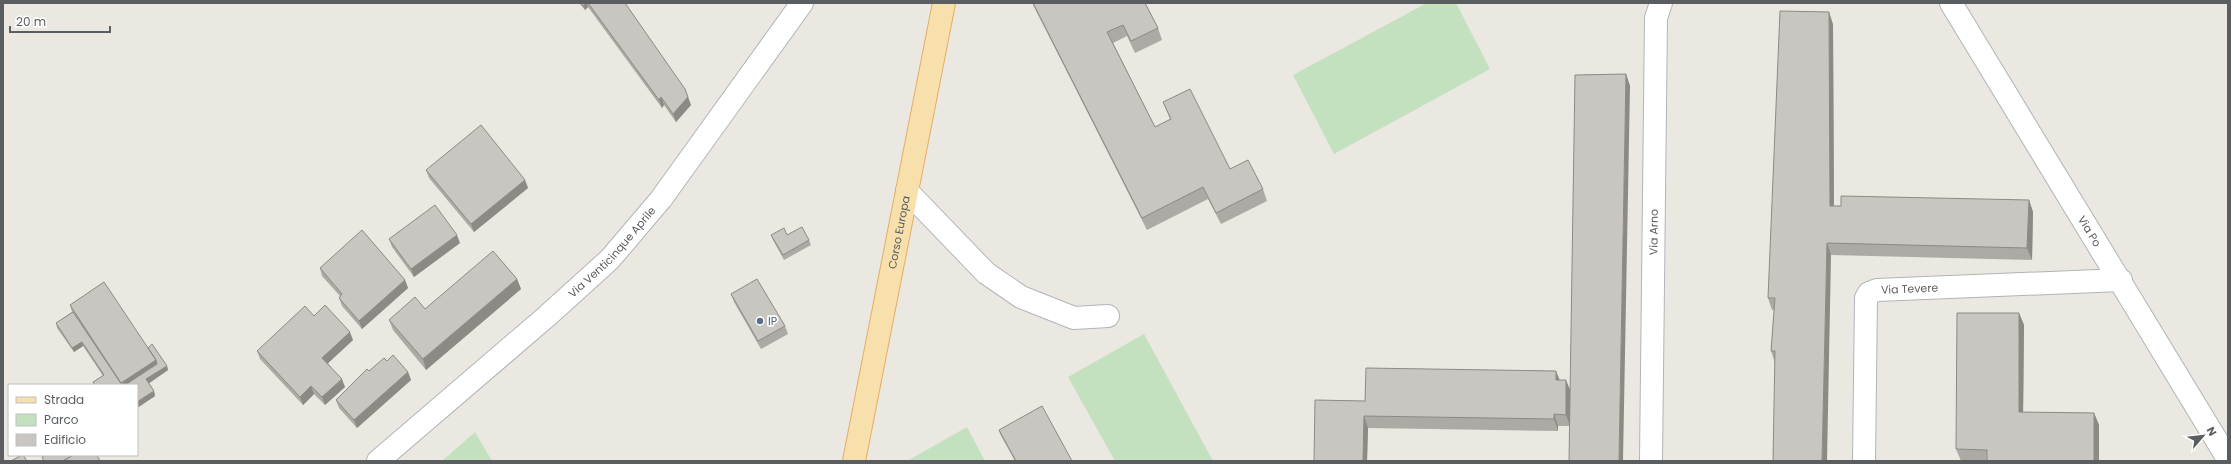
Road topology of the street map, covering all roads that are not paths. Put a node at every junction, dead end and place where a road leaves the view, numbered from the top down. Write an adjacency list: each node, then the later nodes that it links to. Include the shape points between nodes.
1 (802, 3): 9 (street, Via Venticinque Aprile, via 674,182 610,259)
2 (944, 3): 5 (main road, Corso Europa)
3 (1661, 3): 11 (street, Via Arno, via 1656,18)
4 (1951, 3): 6 (street, Via Po)
5 (907, 190): 7 (street, via 986,273 1022,298 1074,318); 10 (main road, Corso Europa)
6 (2121, 280): 8 (street, Via Po); 12 (street, Via Tevere, via 1877,290 1869,293 1866,298)
7 (1108, 316)
8 (2228, 459)
9 (378, 461)
10 (854, 461)
11 (1652, 461)
12 (1864, 461)

